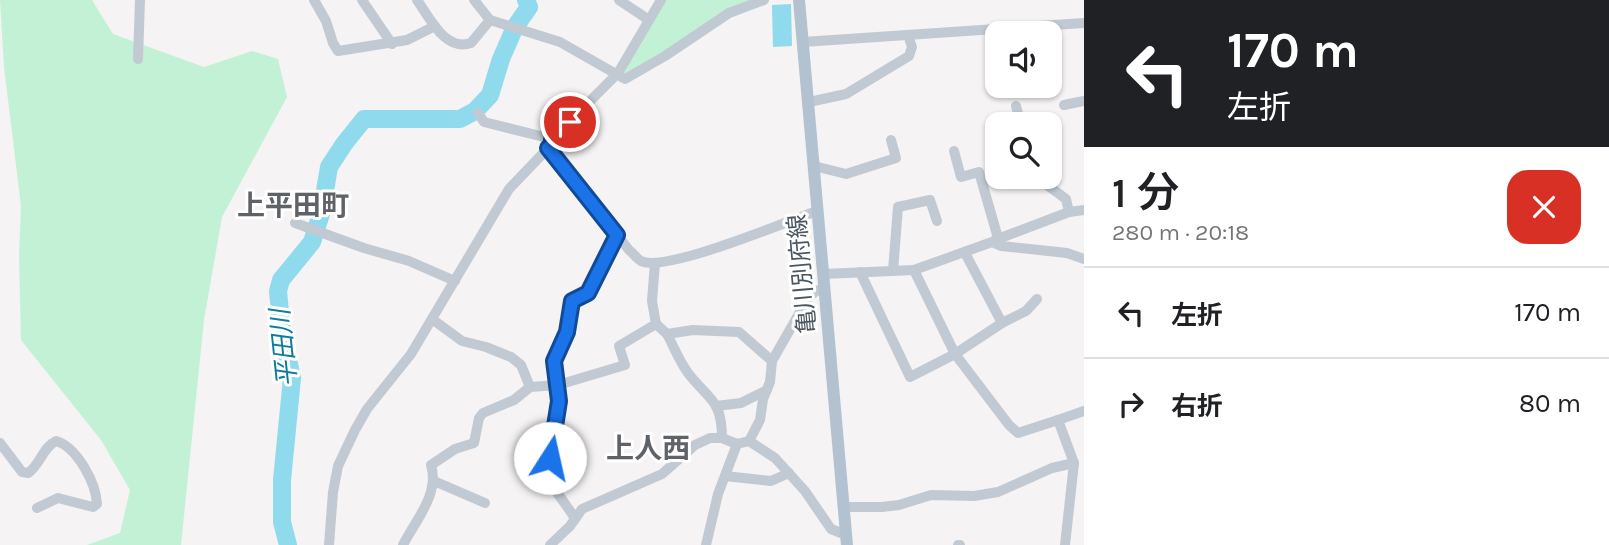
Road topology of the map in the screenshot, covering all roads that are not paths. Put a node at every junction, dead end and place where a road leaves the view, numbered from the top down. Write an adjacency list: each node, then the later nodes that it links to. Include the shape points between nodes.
1 (140, 0): 17 (street)
2 (314, 0): 16 (street, via 338,51)
3 (362, 0): 16 (street)
4 (417, 0): 13 (street)
5 (474, 0): 10 (street)
6 (618, 0): 11 (street)
7 (661, 0): 11 (street)
8 (764, 0): 18 (street, via 729,13 625,79)
9 (799, 0): 15 (main road, 亀川別府線)
10 (490, 20): 13 (street, via 479,37 465,45 449,42); 18 (street, via 559,42)
11 (649, 20): 18 (street)
12 (1084, 23): 14 (street)
13 (435, 26): 16 (street)
14 (908, 35): 15 (street); 20 (street, via 909,56 846,94)
15 (803, 42): 20 (main road, 亀川別府線)
16 (392, 44)
17 (138, 59)
18 (618, 73): 26 (street)
19 (1084, 101): 21 (street)
20 (809, 102): 28 (main road, 亀川別府線)
21 (1064, 105)
22 (1016, 106): 23 (street)
23 (1018, 112)
24 (478, 113): 26 (street, via 484,122)
25 (891, 140): 28 (street, via 896,158 846,174)
26 (550, 143): 35 (street); 44 (street, via 509,189)
27 (954, 151): 36 (street, via 961,177 979,172)
28 (814, 166): 31 (main road, 亀川別府線)
29 (1052, 189): 32 (street, via 1066,199)
30 (1083, 208): 32 (street)
31 (817, 211): 39 (street, via 719,247); 43 (main road, 亀川別府線)
32 (1069, 212): 36 (street)
33 (937, 220): 41 (street, via 930,200 898,207)
34 (295, 223): 44 (street)
35 (617, 235): 39 (street, via 642,261); 53 (street, via 588,293 572,301 567,332 554,361)
36 (995, 240): 37 (street); 38 (street, via 1001,246)
37 (965, 253): 40 (street); 48 (street)
38 (1084, 259)
39 (655, 263): 49 (street, via 652,301)
40 (914, 270): 41 (street); 51 (street)
41 (893, 271): 42 (street)
42 (860, 272): 43 (street); 51 (street, via 910,377)
43 (824, 274): 45 (main road, 亀川別府線)
44 (455, 281): 47 (street)
45 (825, 288): 52 (street, via 808,298); 68 (main road, 亀川別府線)
46 (1037, 299): 48 (street, via 1027,311)
47 (432, 319): 54 (street, via 462,341 511,357 521,365); 72 (street, via 367,409 338,466)
48 (1002, 323): 51 (street)
49 (656, 324): 50 (street); 53 (street, via 620,346 625,365)
50 (667, 334): 52 (street, via 739,332); 56 (street, via 683,366)
51 (955, 354): 58 (street, via 1018,433)
52 (772, 361): 55 (street)
53 (558, 385): 54 (street); 70 (street, via 559,411 550,458 556,491)
54 (530, 387): 66 (street, via 514,400 483,412 474,443 431,465)
55 (767, 390): 56 (street, via 751,400); 60 (street, via 760,421)
56 (716, 406): 59 (street)
57 (1084, 411): 58 (street)
58 (1058, 420): 63 (street)
59 (722, 438): 62 (street); 70 (street, via 695,445 662,474 582,509)
60 (749, 441): 62 (street); 64 (street)
61 (0, 443): 69 (street, via 22,472 33,470 56,441 64,443 86,470 97,504 93,507 58,498)
62 (737, 444): 65 (street)
63 (1074, 463): 68 (street, via 998,492 931,495 882,507); 76 (street)
64 (789, 473): 65 (street, via 771,481); 71 (street, via 831,529)
65 (725, 476): 75 (street)
66 (434, 481): 67 (street); 73 (street, via 428,502)
67 (485, 503)
68 (844, 507): 71 (main road, 亀川別府線)
69 (37, 508)
70 (575, 518): 74 (street)
71 (847, 540)
72 (330, 545)
73 (402, 545)
74 (550, 545)
75 (706, 545)
76 (1065, 545)

